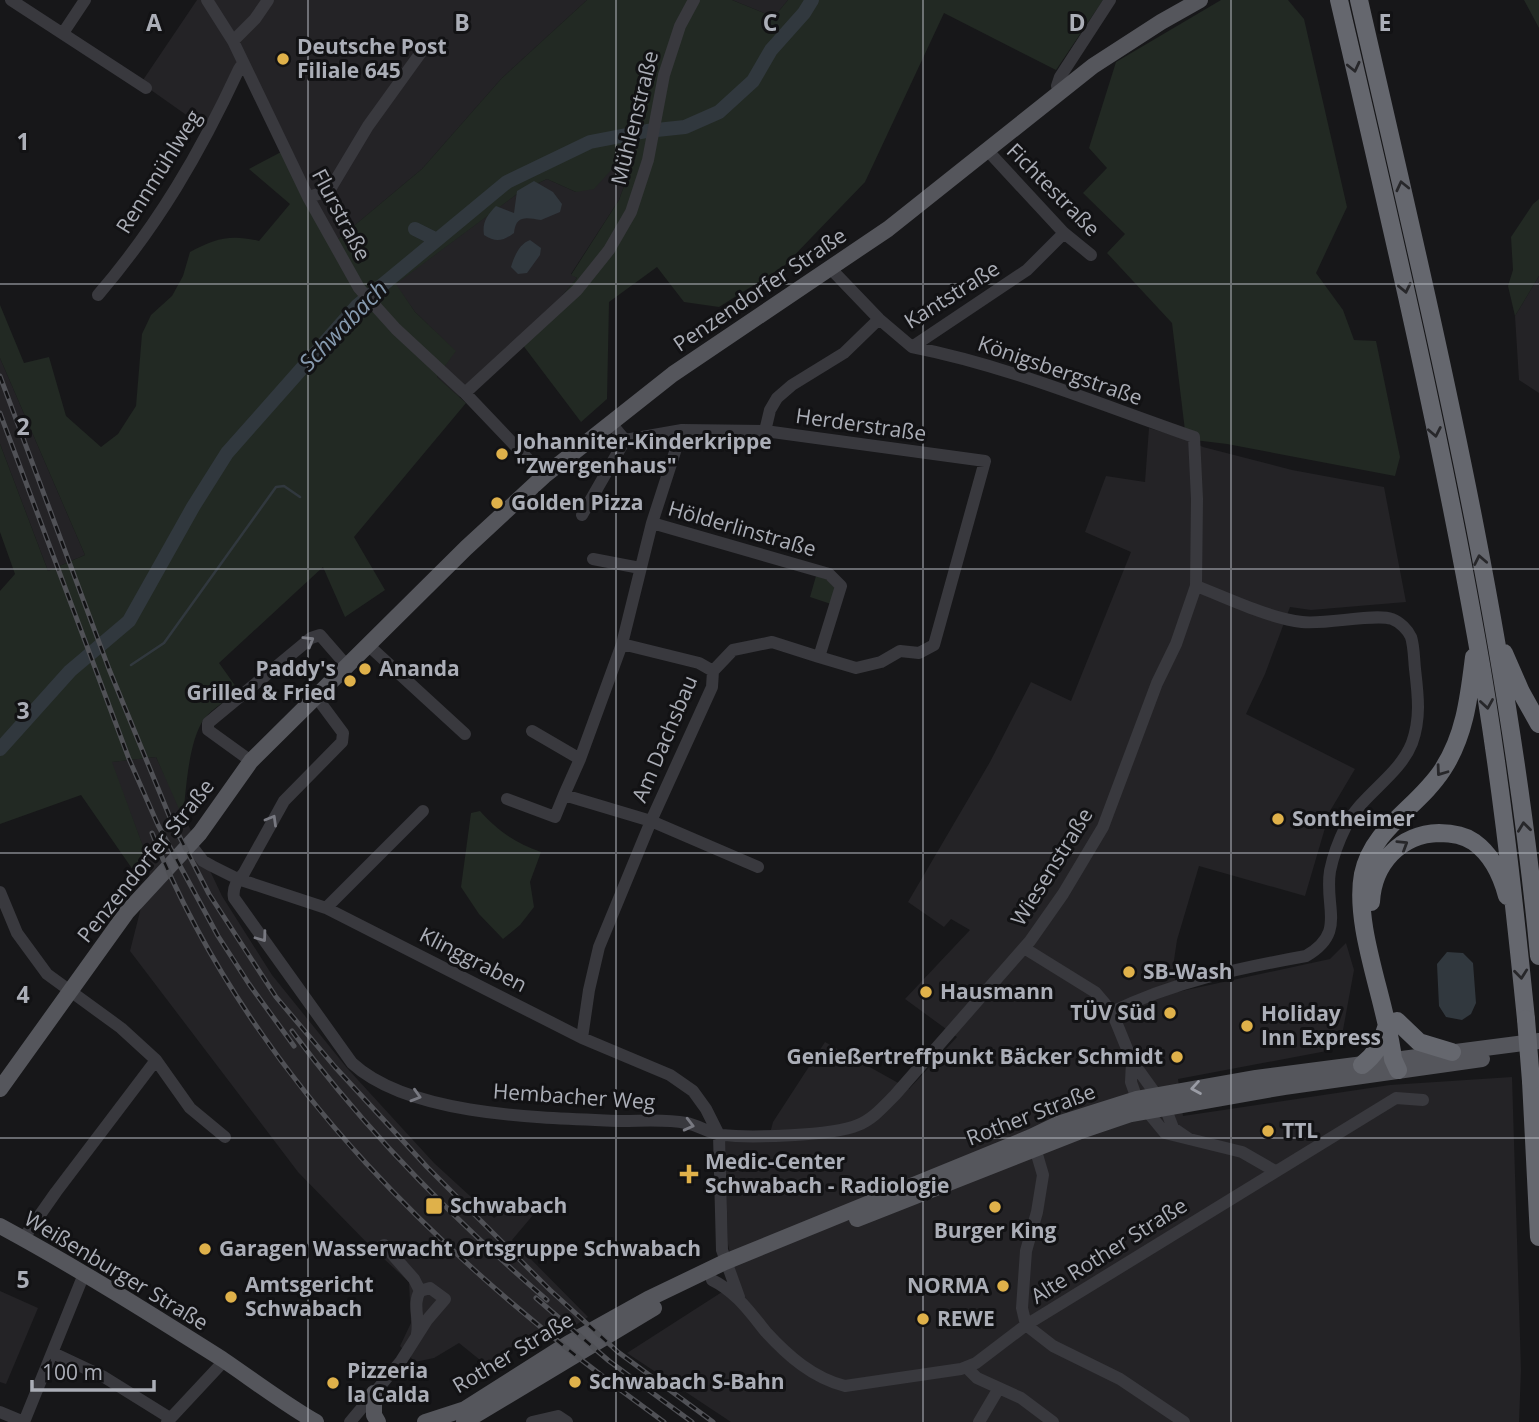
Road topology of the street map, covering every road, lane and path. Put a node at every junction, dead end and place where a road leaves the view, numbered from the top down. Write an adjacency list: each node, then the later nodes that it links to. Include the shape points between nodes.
1 (11, 0): 10 (street)
2 (85, 0): 10 (street)
3 (207, 0): 11 (street, Flurstraße)
4 (268, 0): 11 (street)
5 (694, 0): 24 (street, Mühlenstraße, via 664,75 648,160 631,212 609,250 578,290)
6 (1110, 0): 15 (street, via 1060,77)
7 (1200, 0): 15 (main road, Penzendorfer Straße, via 1093,66)
8 (1339, 0): 36 (highway, one-way to 36)
9 (1359, 0): 36 (highway, one-way to 9, via 1445,372)
10 (63, 33): 14 (street)
11 (233, 41): 13 (street, Flurstraße)
12 (422, 51): 17 (street, via 329,191)
13 (243, 63): 17 (street, Flurstraße); 21 (street, Rennmühlweg, via 163,211)
14 (146, 88)
15 (1060, 92): 16 (main road, Penzendorfer Straße)
16 (988, 151): 18 (street, Fichtestraße); 20 (main road, Penzendorfer Straße)
17 (308, 197): 24 (street, Flurstraße, via 359,288)
18 (1064, 233): 19 (street, Fichtestraße); 23 (street, Kantstraße, via 1027,270)
19 (1091, 255)
20 (831, 269): 22 (street, Kantstraße); 25 (main road, Penzendorfer Straße, via 718,342)
21 (97, 296)
22 (879, 319): 23 (street, Kantstraße); 27 (street, via 844,353 777,398)
23 (912, 347): 28 (street, Königsbergstraße, via 955,355)
24 (465, 393): 30 (street, Flurstraße)
25 (610, 422): 29 (street); 30 (main road, Penzendorfer Straße)
26 (682, 430): 27 (street, Herderstraße); 29 (street, Herderstraße); 32 (street, Hölderlinstraße)
27 (765, 431): 39 (street, Herderstraße, via 985,461 934,645 919,653 900,651 856,668)
28 (1194, 437): 35 (street, Wiesenstraße)
29 (625, 440): 31 (street)
30 (544, 476): 38 (main road, Penzendorfer Straße)
31 (582, 515)
32 (652, 523): 34 (street); 39 (street, Hölderlinstraße, via 829,574 841,586)
33 (593, 559): 34 (street)
34 (640, 568): 37 (street)
35 (1196, 586): 60 (street, Wiesenstraße, via 1103,827); 63 (street, via 1287,620 1316,623 1390,618 1402,625 1411,638 1417,726 1411,745 1361,803 1337,846 1330,873 1333,919 1330,935 1320,948 1306,956 1192,980)
36 (1484, 632): 43 (highway); 58 (highway, one-way to 36, via 1518,779); 59 (highway, one-way to 59); 64 (highway, one-way to 64, via 1456,746 1442,772 1372,848 1363,874 1365,930)
37 (622, 644): 41 (street, via 699,663); 46 (street)
38 (368, 645): 40 (main road, Penzendorfer Straße); 45 (street)
39 (819, 657): 41 (street, via 772,642 733,650)
40 (347, 666): 42 (main road, Penzendorfer Straße); 47 (street, one-way to 40, via 208,730 208,723 310,638 320,635)
41 (713, 671): 51 (street, Am Dachsbau, via 712,687)
42 (317, 698): 47 (main road, Penzendorfer Straße); 54 (street, one-way to 42, via 285,801 342,742 343,733)
43 (1539, 724)
44 (532, 731): 46 (street)
45 (466, 734)
46 (580, 760): 48 (street)
47 (251, 761): 52 (main road, Penzendorfer Straße)
48 (564, 795): 49 (street, via 555,817); 51 (street)
49 (508, 799)
50 (424, 811): 57 (street)
51 (651, 821): 53 (street); 65 (street, Am Dachsbau, via 600,947)
52 (190, 844): 54 (street, Klinggraben, via 203,861); 62 (main road, Penzendorfer Straße, via 136,899)
53 (758, 867)
54 (238, 879): 57 (street, Klinggraben); 77 (street, Hembacher Weg, one-way to 77, via 234,898 352,1063 376,1082 415,1097 525,1118 686,1123)
55 (1539, 880): 58 (highway)
56 (0, 892): 62 (street, via 23,942 47,974)
57 (326, 908): 65 (street, Klinggraben)
58 (1535, 919): 61 (highway)
59 (1517, 929): 64 (highway, one-way to 59, via 1372,892 1379,870 1404,842 1452,833 1473,841 1503,881); 83 (highway, one-way to 83, bridge)
60 (1024, 948): 63 (street, via 1095,992); 77 (street, Wiesenstraße, via 876,1114 858,1125 833,1131)
61 (1539, 956)
62 (69, 991): 69 (street); 73 (main road, Penzendorfer Straße)
63 (1112, 1012): 70 (street)
64 (1392, 1023): 68 (highway, via 1419,1042); 71 (highway); 72 (highway, via 1373,1056)
65 (582, 1038): 77 (street, Klinggraben, via 670,1075 693,1091)
66 (1539, 1041): 68 (main road, Rother Straße)
67 (1539, 1051): 71 (main road, Rother Straße)
68 (1452, 1052): 71 (main road, Rother Straße)
69 (156, 1060): 78 (street, via 190,1108); 84 (street)
70 (1132, 1061): 75 (street); 76 (street, via 1131,1082)
71 (1397, 1062): 72 (main road, Rother Straße); 75 (main road, Rother Straße)
72 (1362, 1065): 75 (main road, Rother Straße, one-way to 75, via 1256,1078)
73 (0, 1089)
74 (1423, 1100): 81 (street, Alte Rother Straße, via 1396,1098)
75 (1160, 1102): 76 (main road, Rother Straße); 79 (street, via 1173,1128)
76 (1142, 1105): 79 (street, via 1165,1133); 80 (main road, Rother Straße, via 1058,1124)
77 (719, 1135): 86 (street, via 722,1250)
78 (225, 1137)
79 (1189, 1139): 81 (street, via 1242,1152)
80 (1034, 1143): 86 (main road, Rother Straße); 91 (street, via 1043,1175 1026,1251 1022,1308)
81 (1275, 1171): 91 (street, Alte Rother Straße)
82 (0, 1226): 84 (main road, Weißenburger Straße)
83 (1539, 1237)
84 (23, 1238): 87 (main road, Weißenburger Straße)
85 (384, 1245): 89 (street)
86 (727, 1266): 88 (main road, Rother Straße); 90 (street, Alte Rother Straße); 99 (main road, Rother Straße, via 648,1299 569,1343)
87 (84, 1274): 93 (street); 94 (main road, Weißenburger Straße)
88 (712, 1280): 90 (street, Alte Rother Straße); 99 (main road, Rother Straße, via 648,1311)
89 (420, 1291): 92 (street, via 416,1298); 92 (street, via 430,1288 445,1299)
90 (742, 1302): 95 (street, Alte Rother Straße, via 804,1368 829,1382 845,1386)
91 (1026, 1325): 95 (street, Alte Rother Straße); 110 (street, via 1053,1346 1120,1379)
92 (417, 1337): 97 (street)
93 (54, 1353): 100 (street, via 104,1377); 101 (street)
94 (224, 1361): 100 (street); 102 (main road, Weißenburger Straße)
95 (966, 1367): 96 (street)
96 (999, 1388): 108 (street); 109 (street)
97 (374, 1392): 103 (street); 104 (main road)
98 (0, 1412): 101 (street)
99 (460, 1419): 105 (main road, Rother Straße)
100 (168, 1420)
101 (24, 1422)
102 (315, 1422)
103 (350, 1422)
104 (378, 1422)
105 (425, 1422)
106 (532, 1422): 107 (street, via 558,1416)
107 (566, 1422)
108 (979, 1422)
109 (1053, 1422)
110 (1184, 1422)

